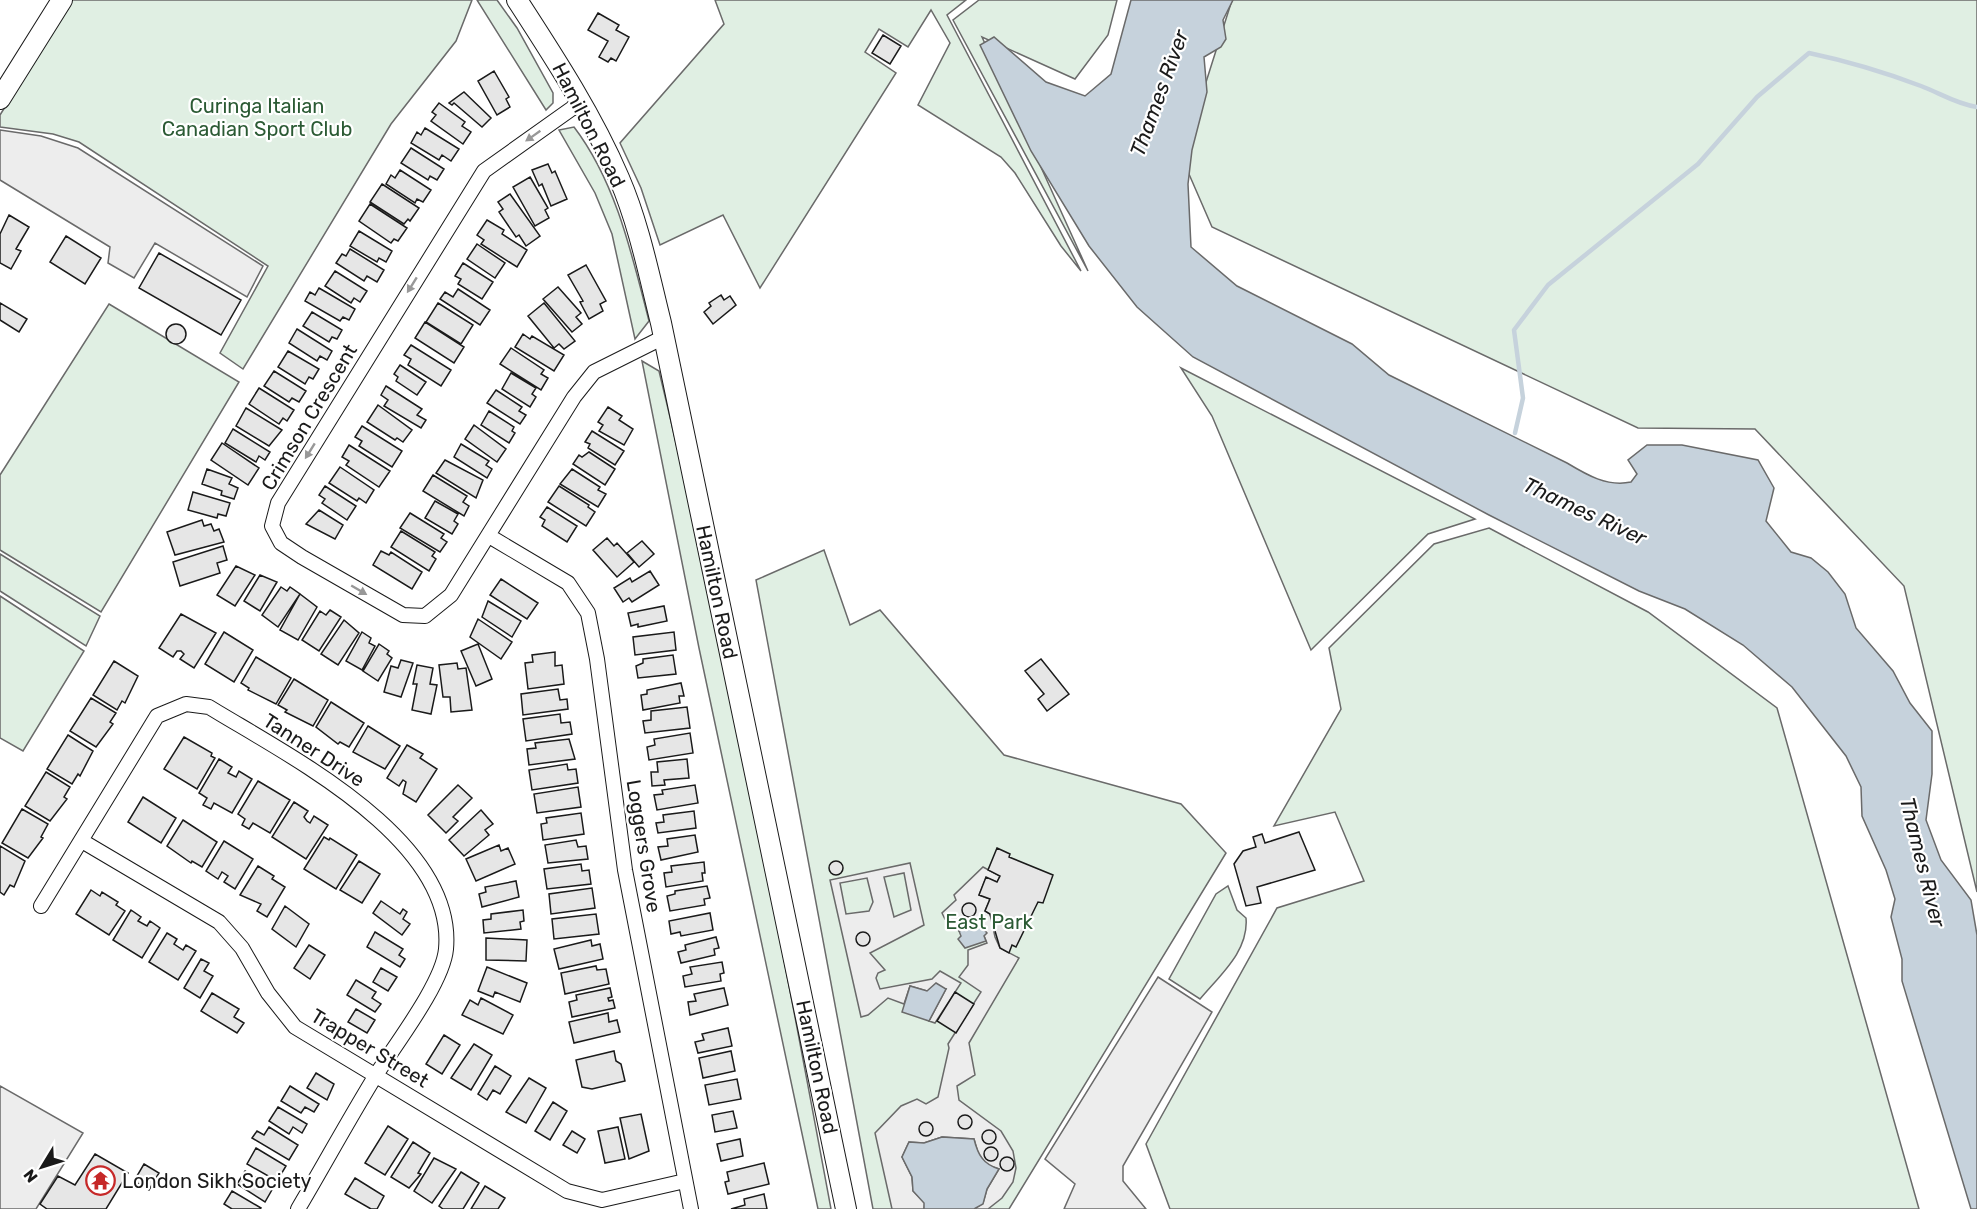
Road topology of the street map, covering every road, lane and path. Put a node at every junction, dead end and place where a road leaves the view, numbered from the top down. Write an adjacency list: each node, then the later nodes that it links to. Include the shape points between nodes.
1 (62, 0): 3 (main road)
2 (517, 0): 4 (main road, Hamilton Road)
3 (0, 99)
4 (581, 102): 5 (main road, Hamilton Road, via 619,179 642,248); 6 (street, Crimson Crescent, one-way to 6, via 484,171 278,503 272,526 281,543 403,615 425,616 451,595)
5 (664, 337): 6 (street, Crimson Crescent, via 594,372 574,397); 13 (main road, Hamilton Road)
6 (489, 536): 10 (street, Loggers Grove, via 568,583 588,613 625,870)
7 (82, 841): 8 (street, Tanner Drive); 9 (street, Trapper Street, via 219,922 242,948 267,993 295,1027); 9 (street, Tanner Drive, via 157,716 186,704 209,707 345,790 396,836 432,885 444,919 446,950 429,994)
8 (41, 906)
9 (376, 1075): 10 (street, Trapper Street, via 567,1191 602,1200); 11 (street, Tanner Drive)
10 (685, 1181): 12 (street, Loggers Grove)
11 (298, 1209)
12 (691, 1209)
13 (846, 1209)

